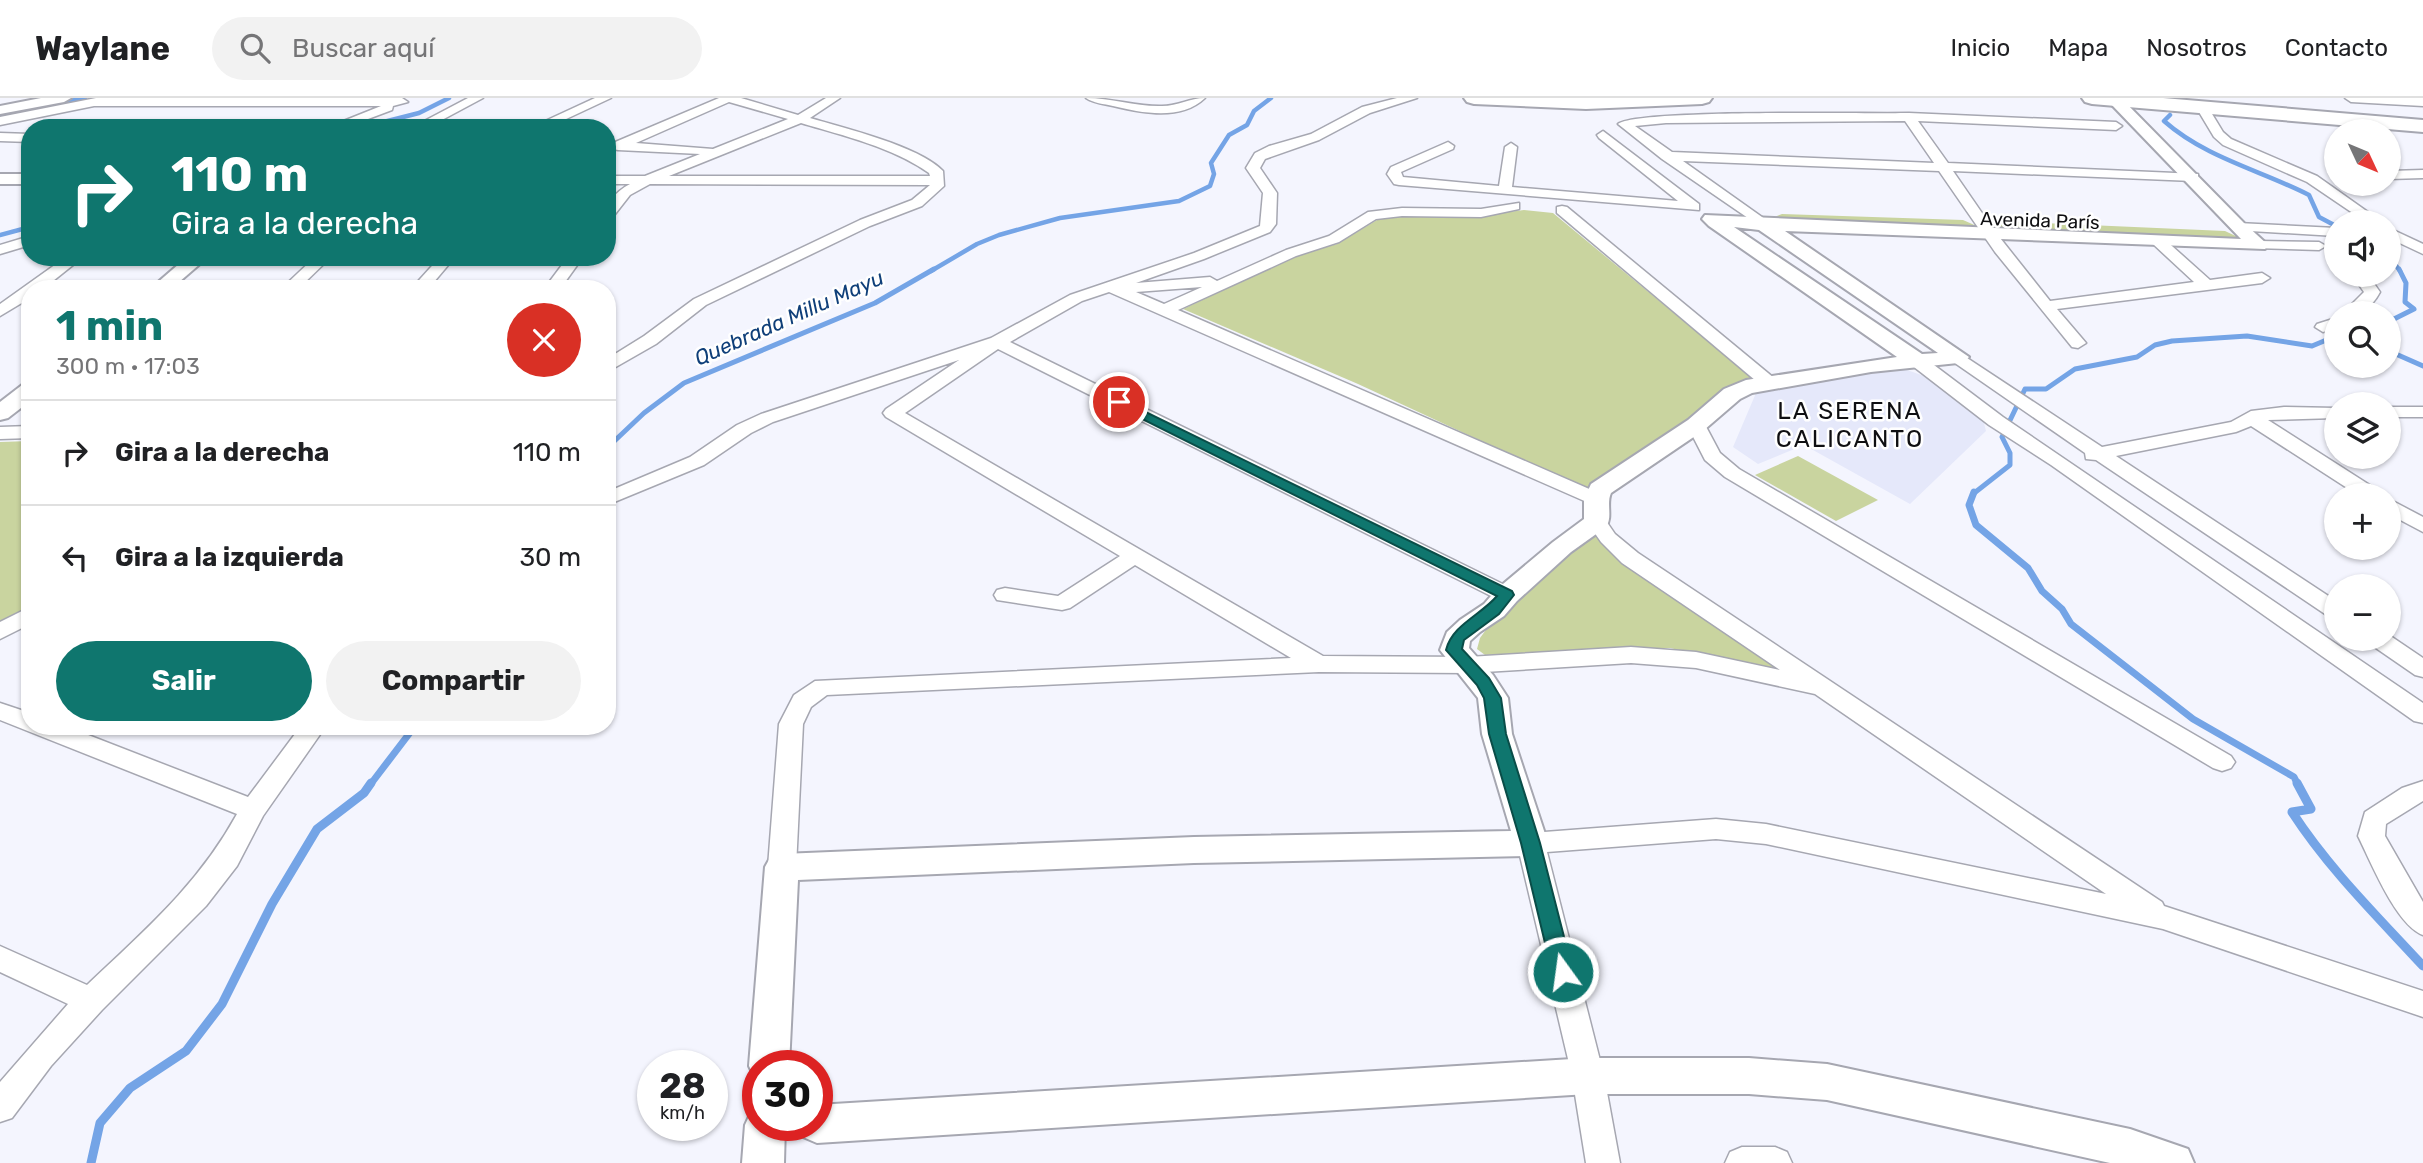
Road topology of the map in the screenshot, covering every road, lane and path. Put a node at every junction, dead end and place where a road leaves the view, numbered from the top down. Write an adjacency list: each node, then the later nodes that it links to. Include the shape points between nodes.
1 (64, 98): 20 (street)
2 (112, 98): 17 (street)
3 (477, 98): 23 (street)
4 (605, 98): 24 (street)
5 (729, 98): 25 (street); 33 (street)
6 (834, 98): 25 (street)
7 (1092, 98): 8 (street, via 1174,110)
8 (1199, 98)
9 (1411, 98): 70 (street, via 1366,110 1315,137 1259,156 1252,167 1270,193 1269,224)
10 (1474, 98): 11 (highway, via 1586,103)
11 (1702, 98)
12 (2092, 98): 16 (highway)
13 (2159, 98): 26 (highway)
14 (2351, 98): 18 (street)
15 (406, 100): 17 (street); 22 (street)
16 (2115, 100): 19 (highway); 42 (street)
17 (93, 102): 27 (street)
18 (2423, 102)
19 (2202, 107): 29 (highway); 46 (street, via 2227,142)
20 (0, 110)
21 (1909, 117): 28 (street); 38 (street, via 1666,119 1624,124); 39 (street)
22 (356, 119)
23 (435, 119)
24 (557, 119)
25 (798, 120): 37 (street); 49 (street, via 930,165 936,171)
26 (2423, 120)
27 (0, 121)
28 (2116, 126)
29 (2423, 126)
30 (1603, 135): 58 (street)
31 (0, 137): 32 (street)
32 (21, 138)
33 (616, 144)
34 (616, 146): 37 (street)
35 (1448, 146): 50 (street, via 1394,174 1399,181)
36 (1511, 147): 50 (street)
37 (715, 151): 48 (street)
38 (1667, 156): 39 (street); 59 (street)
39 (1945, 166): 42 (street); 62 (street)
40 (2423, 174): 41 (street)
41 (2401, 175)
42 (2193, 177): 65 (street)
43 (21, 178): 45 (street)
44 (2324, 178): 46 (street)
45 (0, 179)
46 (2312, 179): 61 (street)
47 (616, 180): 48 (street)
48 (648, 180): 49 (street); 54 (street)
49 (935, 186): 54 (street); 99 (street, via 917,203 700,302)
50 (1505, 190): 58 (street)
51 (0, 192): 52 (street)
52 (21, 192)
53 (616, 192): 54 (street)
54 (625, 192): 56 (street)
55 (1409, 197): 57 (street)
56 (616, 204)
57 (1514, 206): 60 (street); 74 (street, via 1480,213 1373,215)
58 (1694, 207): 59 (street, Avenida París); 63 (street)
59 (1744, 209): 62 (street, Avenida París); 64 (street)
60 (1562, 210): 63 (street); 101 (street)
61 (2357, 210)
62 (1977, 217): 65 (street, Avenida París); 67 (street)
63 (1711, 219): 64 (street); 100 (street)
64 (1764, 225): 67 (street); 98 (street)
65 (2238, 227): 66 (street, Avenida París); 75 (street)
66 (2324, 231)
67 (1991, 233): 72 (street); 93 (street)
68 (2401, 233): 69 (street)
69 (2423, 233)
70 (1275, 234): 74 (street); 91 (street)
71 (2401, 239): 79 (street)
72 (2158, 241): 75 (street); 90 (street)
73 (21, 243): 77 (street)
74 (1318, 244): 84 (street)
75 (2259, 245): 76 (street)
76 (2324, 247)
77 (0, 250)
78 (2401, 250): 79 (street)
79 (2423, 250)
80 (64, 266): 86 (street)
81 (188, 266): 87 (street)
82 (314, 266): 88 (street)
83 (440, 266): 89 (street)
84 (1240, 277): 91 (street, via 1150,288); 94 (street)
85 (2262, 278): 90 (street)
86 (45, 280)
87 (170, 280)
88 (299, 280)
89 (427, 280)
90 (2204, 284): 93 (street)
91 (1109, 286): 94 (street); 96 (street)
92 (21, 297): 95 (street)
93 (2045, 306): 97 (street)
94 (1165, 310): 115 (street)
95 (0, 311)
96 (997, 342): 114 (street, via 778,414 744,429 697,461); 118 (street, via 892,414); 120 (street)
97 (2078, 343)
98 (1958, 357): 100 (street); 111 (street)
99 (616, 361)
100 (1920, 363): 101 (street); 112 (street, via 1996,421)
101 (1768, 382): 108 (street, via 1732,394)
102 (21, 397): 106 (street)
103 (2324, 412): 107 (street)
104 (2401, 412): 105 (street)
105 (2423, 412)
106 (0, 413)
107 (2250, 417): 111 (street, via 2236,426); 113 (street)
108 (1696, 425): 115 (street, via 1600,489); 134 (street, via 1712,456 1732,473)
109 (21, 432): 110 (street)
110 (0, 433)
111 (2101, 453): 112 (street); 121 (street)
112 (2059, 461): 130 (street)
113 (2352, 483)
114 (616, 495)
115 (1596, 510): 120 (street); 128 (street, via 1608,538 1630,558)
116 (2405, 512): 117 (street)
117 (2423, 526)
118 (1135, 556): 119 (street, via 1062,603); 125 (street)
119 (1005, 595)
120 (1507, 595): 126 (street, via 1457,638 1454,650)
121 (2324, 603)
122 (21, 619): 123 (street)
123 (0, 632)
124 (2396, 651): 127 (street)
125 (1319, 664): 126 (street); 138 (street, via 823,687 804,696 792,724)
126 (1468, 665): 128 (street, via 1631,655 1670,657); 137 (street, via 1493,698 1497,734)
127 (2423, 669)
128 (1824, 688): 139 (street)
129 (0, 711): 131 (street)
130 (2423, 715)
131 (21, 719)
132 (63, 735): 136 (street)
133 (307, 735): 136 (street)
134 (2222, 762)
135 (2423, 791): 140 (street, via 2374,819 2371,836)
136 (253, 810): 142 (street, via 227,858 197,898)
137 (1531, 843): 138 (street, via 1194,850); 139 (street, via 1739,830); 145 (street)
138 (782, 867): 144 (street)
139 (2163, 917): 143 (street)
140 (2423, 923)
141 (0, 958): 142 (street)
142 (91, 1001): 146 (street)
143 (2423, 1004)
144 (770, 1050)
145 (1588, 1076): 147 (street); 148 (street); 151 (street, via 1749,1076 1827,1082 2130,1148)
146 (0, 1107)
147 (833, 1123)
148 (1603, 1163)
149 (1742, 1163): 150 (street)
150 (1775, 1163)
151 (2173, 1163)

